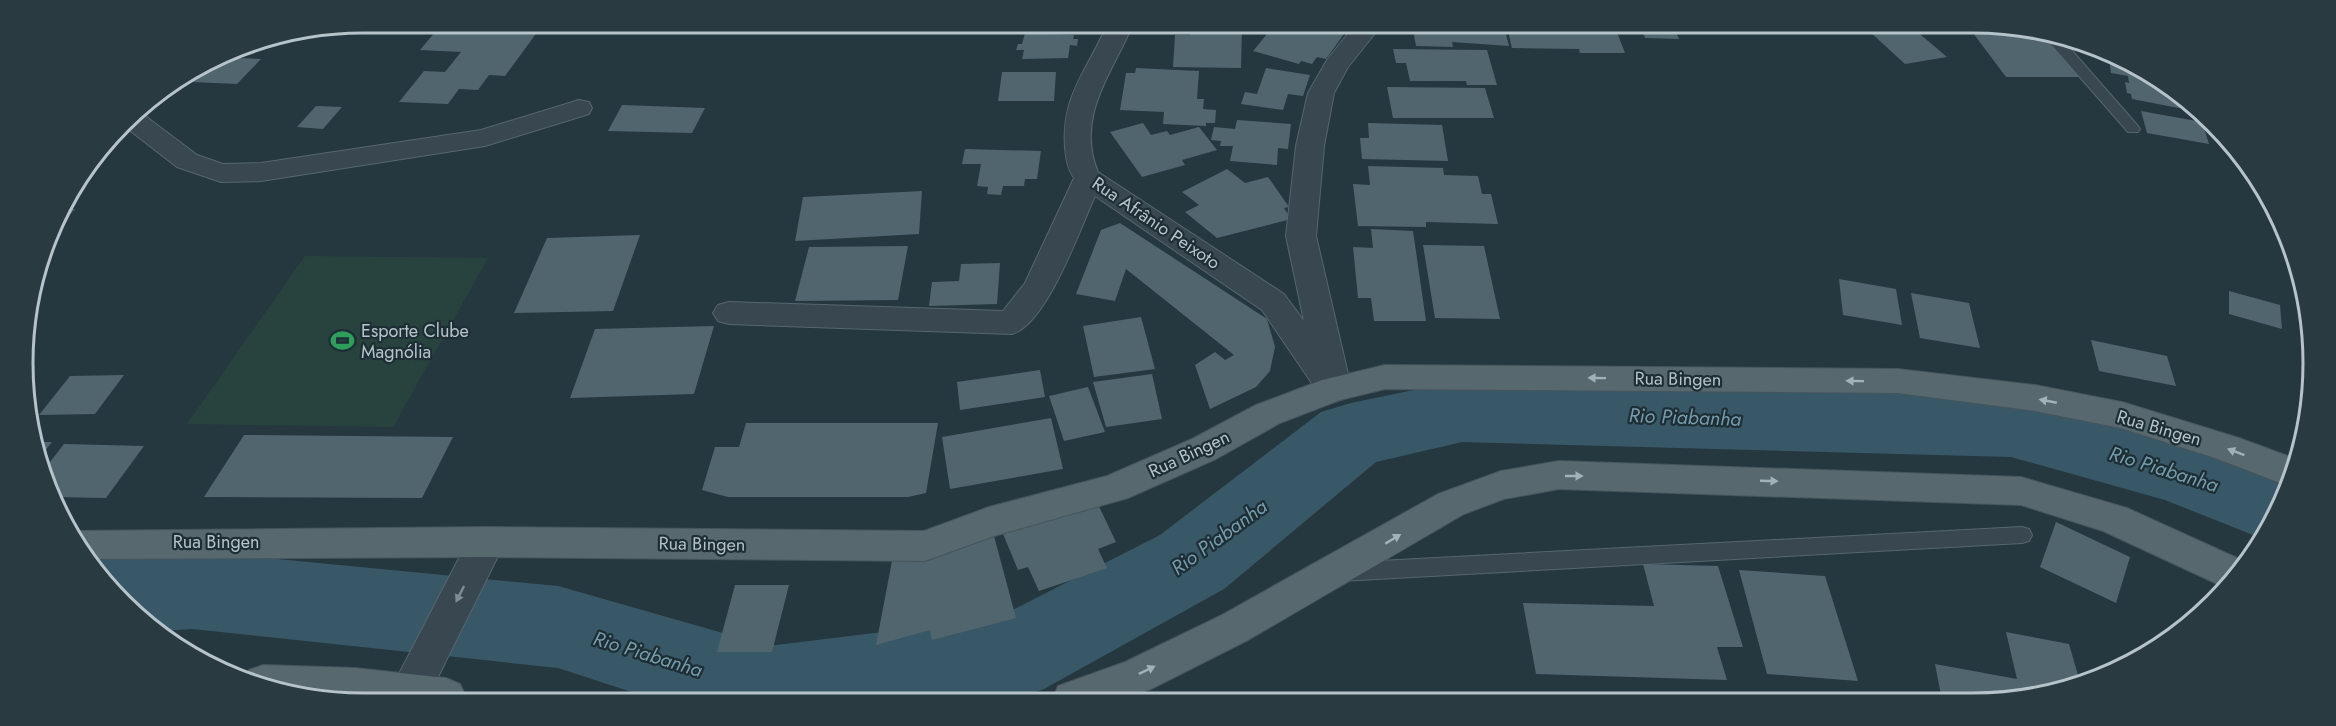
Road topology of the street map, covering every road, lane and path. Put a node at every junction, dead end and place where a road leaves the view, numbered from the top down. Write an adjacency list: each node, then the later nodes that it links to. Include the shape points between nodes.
1 (1117, 33): 7 (street, Rua Afrânio Peixoto, via 1084,90 1075,126 1083,171)
2 (1362, 33): 9 (street, via 1336,65 1322,93 1310,146 1301,236)
3 (2059, 44): 6 (lane)
4 (579, 108): 5 (street, via 485,138 261,172 221,172 187,161)
5 (138, 122)
6 (2133, 129)
7 (1088, 178): 8 (street, via 1039,287 1012,324); 9 (street, Rua Afrânio Peixoto, via 1273,302)
8 (729, 313)
9 (1334, 389): 10 (main road, Rua Bingen, one-way to 9, via 2227,448 2122,415 1898,381 1385,377); 12 (main road, Rua Bingen, via 1268,414 1204,449 1115,488 989,522 926,546)
10 (2283, 475)
11 (2022, 535): 15 (lane)
12 (486, 542): 13 (main road, Rua Bingen); 18 (street, one-way to 18)
13 (88, 544)
14 (2229, 572): 15 (main road, one-way to 14, via 1451,504 1501,485 1559,476 2021,491 2114,519)
15 (1334, 573): 19 (main road, one-way to 15, via 1137,676)
16 (285, 684): 17 (main road, via 355,686)
17 (406, 693)
18 (422, 693)
19 (1090, 693)

